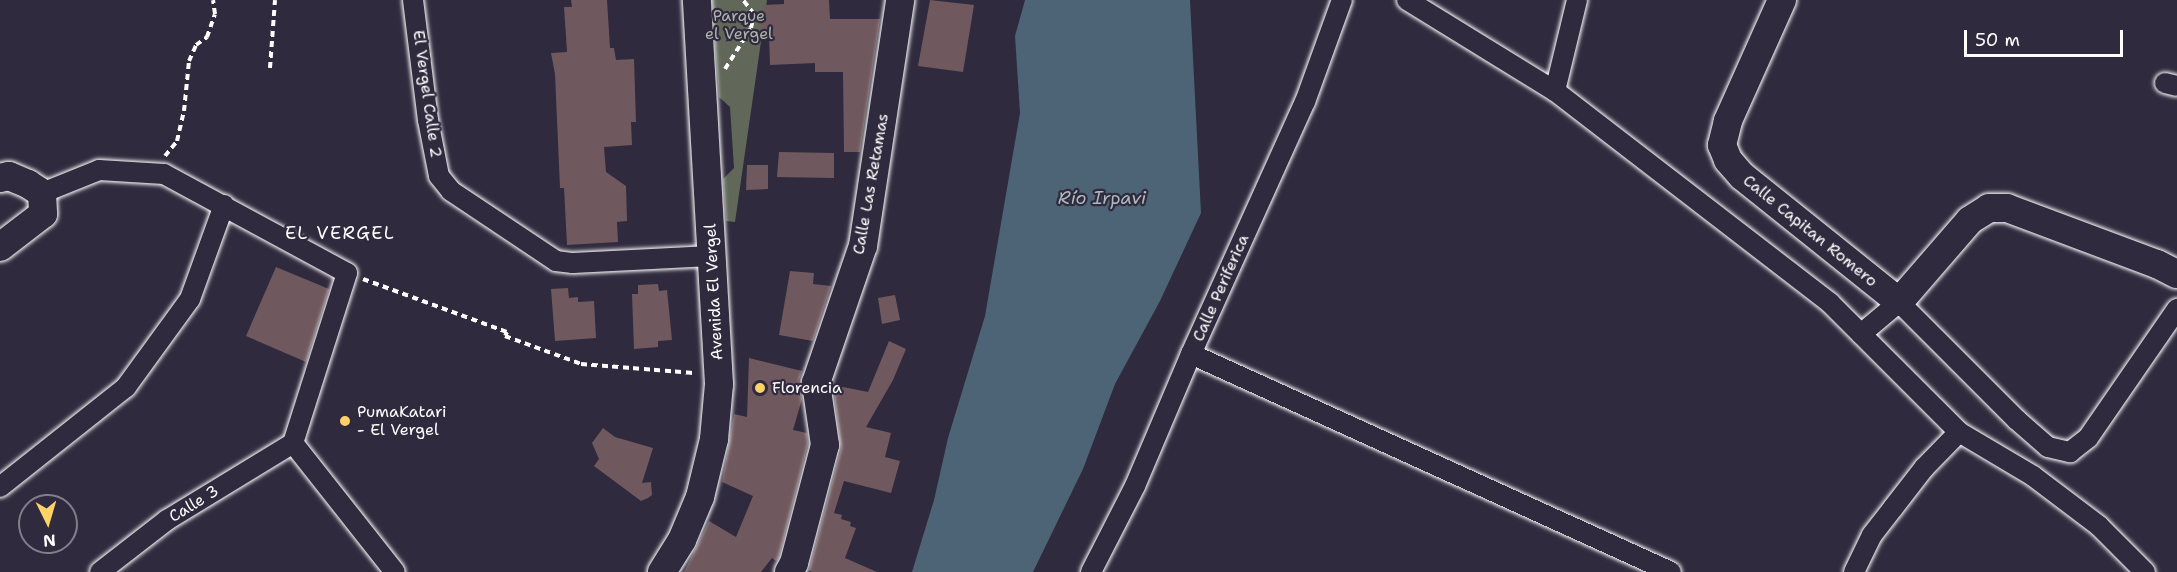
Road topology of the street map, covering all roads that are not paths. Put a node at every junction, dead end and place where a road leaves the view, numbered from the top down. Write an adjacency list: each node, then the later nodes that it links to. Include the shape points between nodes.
1 (413, 0): 13 (street, El Vergel Calle 2, via 439,176 451,191 556,261)
2 (697, 0): 13 (street, Avenida El Vergel)
3 (900, 0): 25 (street, Calle Las Retamas, via 862,246 816,383 825,445)
4 (1342, 0): 18 (street, Calle Periferica, via 1305,102)
5 (1407, 0): 8 (street)
6 (1577, 0): 8 (street)
7 (1782, 0): 15 (street, Calle Capitan Romero, via 1728,121 1722,145 1728,160 1742,176)
8 (1555, 91): 17 (street, via 1830,303)
9 (0, 178): 10 (street, via 9,176)
10 (42, 193): 11 (street, via 99,170 152,173 164,174); 12 (street, via 43,214)
11 (224, 205): 20 (street, via 347,273); 21 (street, via 190,299 126,387)
12 (0, 247)
13 (711, 256): 24 (street, Avenida El Vergel, via 719,384 714,439 700,497 682,540)
14 (2177, 274): 15 (street, via 2016,211 1989,208 1970,220)
15 (1899, 302): 16 (street, via 2016,420 2048,447 2070,452 2088,438); 17 (street)
16 (2177, 309)
17 (1861, 334): 19 (street)
18 (1191, 354): 26 (street, Calle Periferica, via 1135,486); 27 (street)
19 (1959, 432): 28 (street, via 1924,468 1872,536); 29 (street, via 2052,490 2099,526)
20 (292, 443): 22 (street, Calle 3, via 167,520); 23 (street)
21 (0, 487)
22 (100, 572)
23 (395, 572)
24 (662, 572)
25 (789, 572)
26 (1091, 572)
27 (1671, 572)
28 (1854, 572)
29 (2145, 572)

